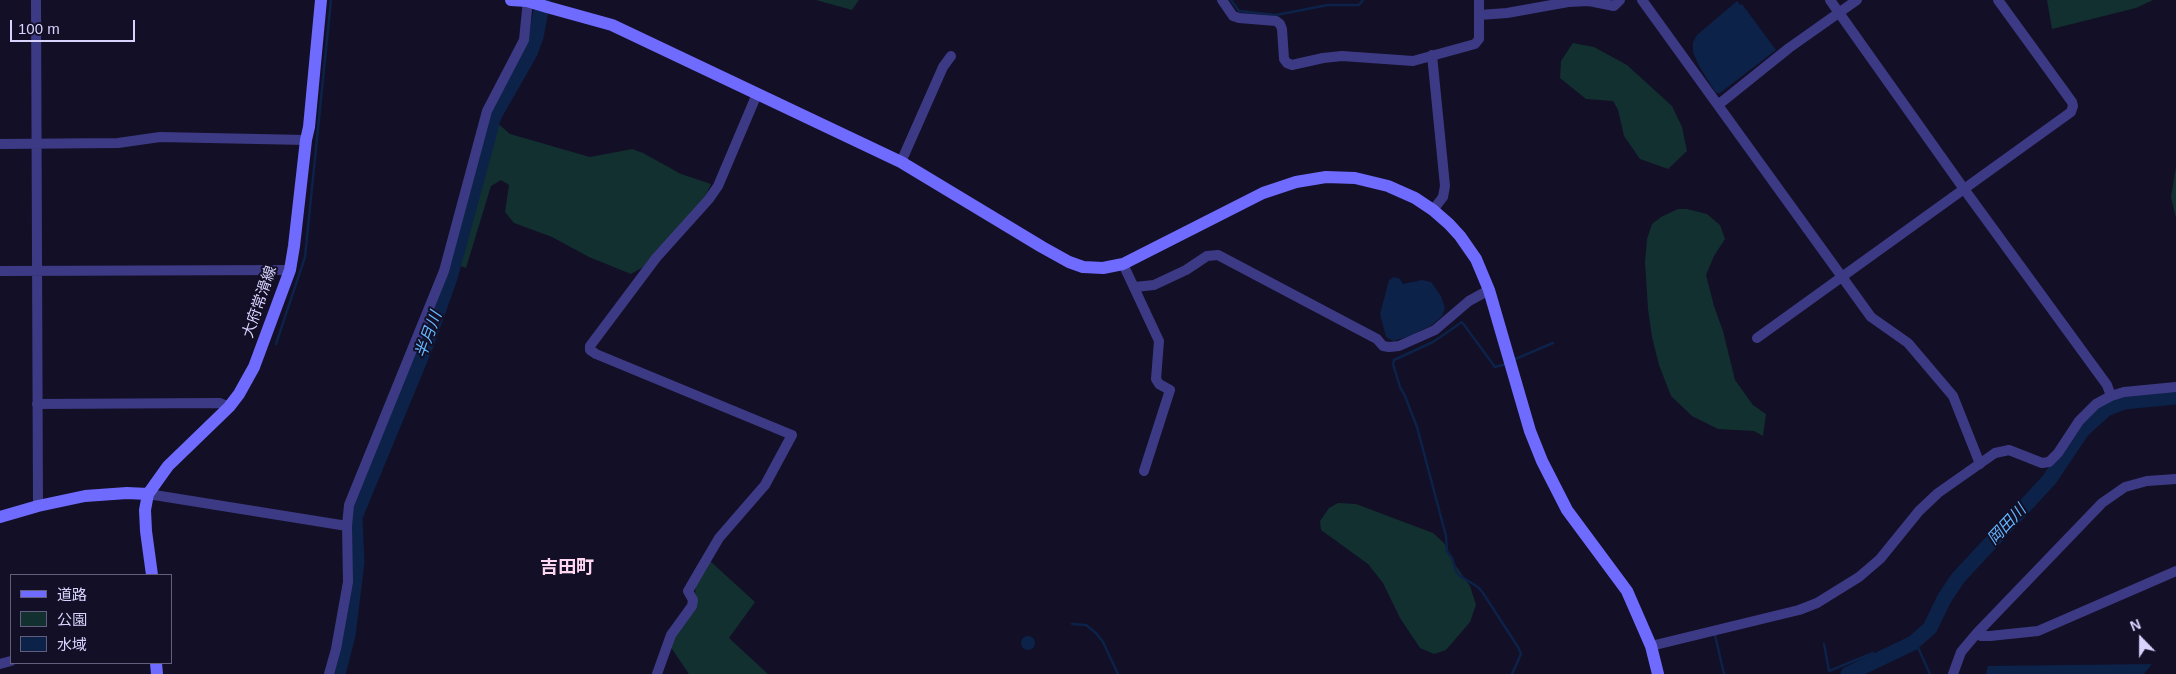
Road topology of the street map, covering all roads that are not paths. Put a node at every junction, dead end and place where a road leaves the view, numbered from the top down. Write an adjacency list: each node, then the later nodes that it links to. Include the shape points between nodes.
1 (36, 0): 20 (street)
2 (321, 0): 18 (street, 大府常滑線)
3 (510, 0): 11 (street)
4 (1222, 0): 14 (street, via 1234,16 1280,24 1284,59 1292,65 1342,56 1413,61)
5 (1479, 0): 13 (street)
6 (1620, 0): 13 (street, via 1614,6 1589,1 1568,2)
7 (1642, 0): 17 (street)
8 (1830, 0): 12 (street)
9 (1857, 0): 12 (street)
10 (1998, 0): 22 (street, via 2072,102 2073,109)
11 (529, 2): 16 (street, via 612,25); 42 (street, via 524,40 487,111 444,271 358,481 349,505)
12 (1839, 13): 17 (street); 22 (street)
13 (1479, 15): 14 (street, via 1479,39 1475,44)
14 (1432, 55): 23 (street, via 1445,186 1443,197)
15 (950, 56): 21 (street)
16 (757, 94): 21 (street); 48 (street, via 724,174 709,199 656,258 590,346 596,354 792,435 765,485 719,538 688,591 692,606 671,635)
17 (1718, 105): 28 (street)
18 (306, 140): 20 (street, via 160,137 118,143); 26 (street, 大府常滑線)
19 (0, 144): 20 (street)
20 (36, 144): 25 (street)
21 (901, 162): 24 (street, via 1069,262 1091,268)
22 (1964, 189): 28 (street); 33 (street, via 2107,385)
23 (1433, 210): 24 (street, via 1388,186 1354,178 1310,179 1263,193); 30 (street, via 1469,248)
24 (1123, 264): 29 (street)
25 (36, 270): 26 (street); 27 (street); 34 (street)
26 (290, 270): 35 (street, 大府常滑線, via 254,367)
27 (0, 271)
28 (1843, 277): 31 (street); 36 (street, via 1871,317 1908,343 1953,396)
29 (1135, 287): 30 (street, via 1154,285 1208,256 1218,255 1389,347 1399,346 1435,330 1469,301); 37 (street, via 1159,341 1156,379 1170,390)
30 (1489, 290): 46 (street, via 1542,461 1567,510 1627,591)
31 (1757, 338)
32 (2176, 387): 33 (street)
33 (2111, 396): 36 (street, via 2083,415 2049,462 2042,463 2009,450 1995,453)
34 (37, 404): 35 (street, via 220,403); 40 (street)
35 (229, 407): 39 (street, 大府常滑線, via 168,466)
36 (1980, 464): 46 (street, via 1938,493 1919,510 1880,559 1830,597 1800,610)
37 (1144, 471)
38 (2176, 479): 45 (street, via 2135,484 2113,494)
39 (148, 494): 40 (street, via 85,496); 42 (street); 44 (street, 大府常滑線, via 146,531)
40 (38, 506): 41 (street)
41 (0, 517)
42 (346, 526): 47 (street, via 348,582)
43 (2176, 571): 45 (street, via 2038,631 1990,636)
44 (152, 574)
45 (1977, 633): 50 (street, via 1962,652)
46 (1651, 646): 49 (street)
47 (329, 674)
48 (657, 674)
49 (1658, 674)
50 (1953, 674)

